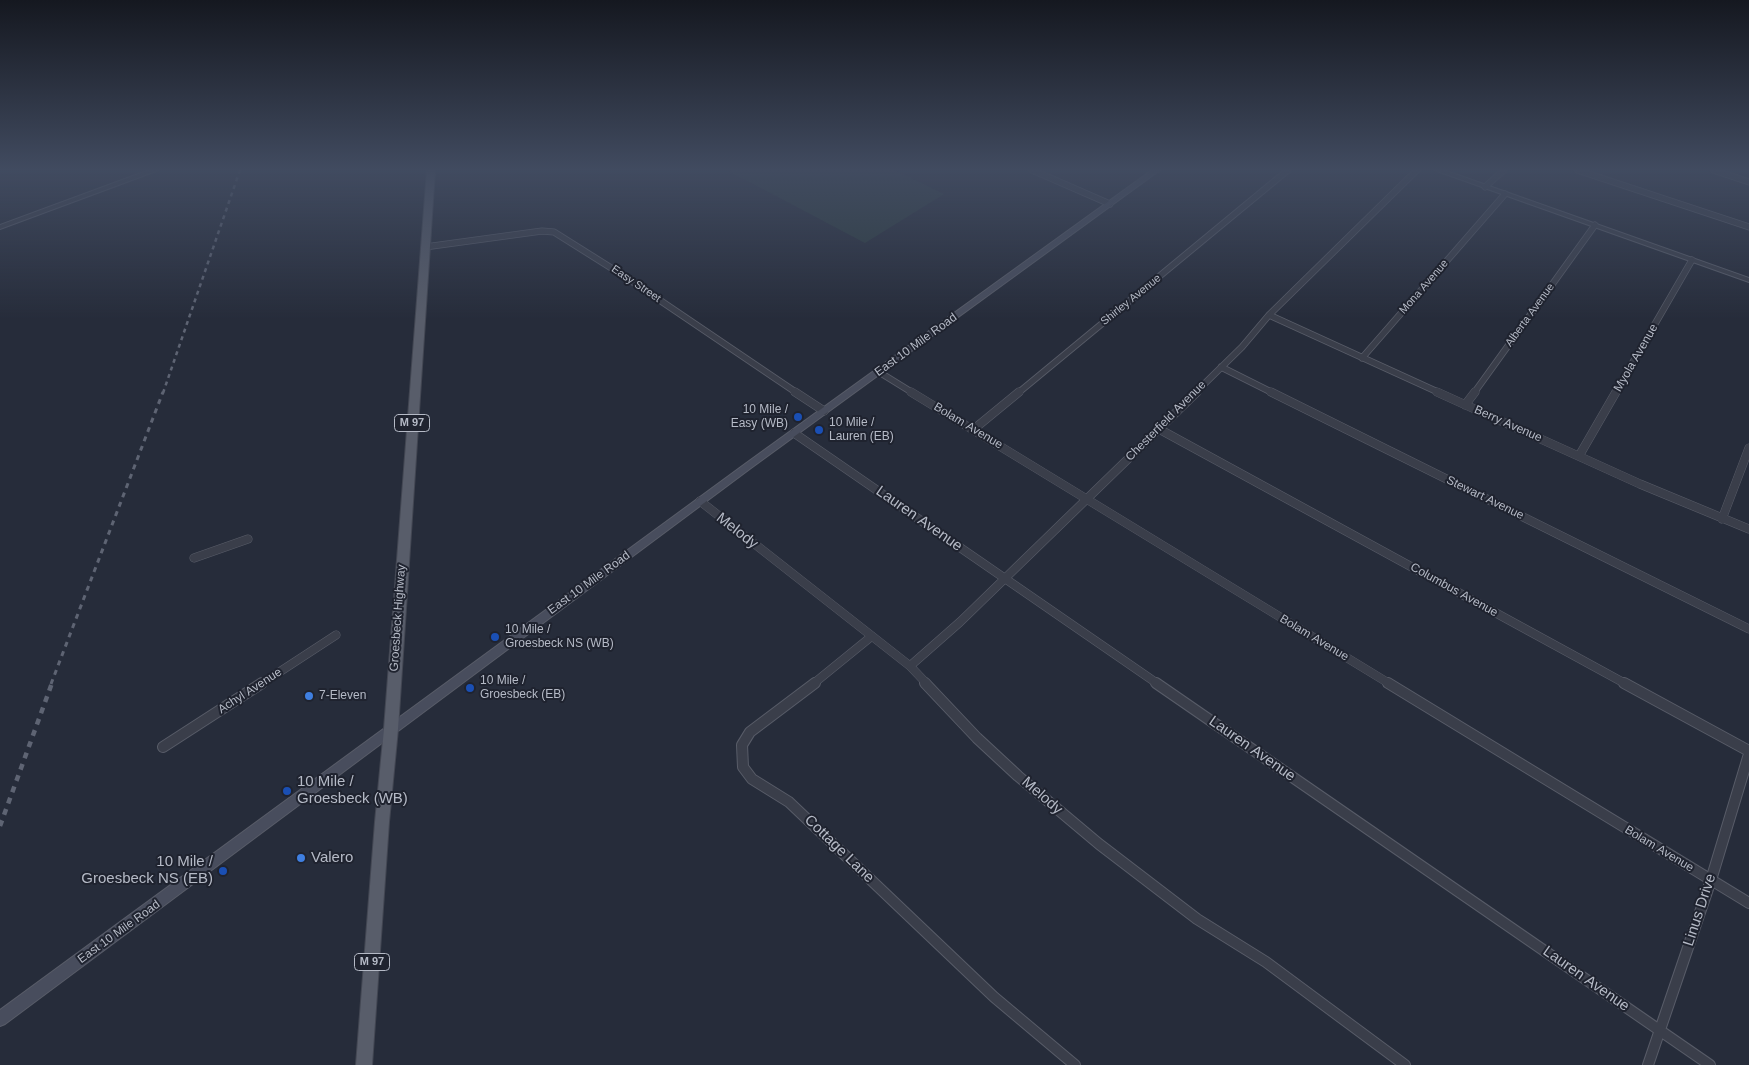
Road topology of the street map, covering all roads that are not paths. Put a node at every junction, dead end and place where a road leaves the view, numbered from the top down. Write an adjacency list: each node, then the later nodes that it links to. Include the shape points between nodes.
1 (22, 220): 11 (street)
2 (428, 220): 12 (main road, Groesbeck Highway / M 97)
3 (1088, 220): 18 (main road, East 10 Mile Road)
4 (1228, 220): 21 (street, Shirley Avenue)
5 (1367, 220): 15 (street, Chesterfield Avenue)
6 (1483, 220): 16 (street, Mona Avenue)
7 (1577, 220): 9 (street)
8 (1727, 220): 10 (street)
9 (1595, 226): 13 (street); 19 (street, Alberta Avenue)
10 (1749, 227)
11 (0, 228)
12 (426, 246): 20 (street, Easy Street, via 554,232); 37 (main road, Groesbeck Highway / M 97)
13 (1692, 260): 14 (street); 25 (street, Myola Avenue)
14 (1749, 280)
15 (1269, 315): 16 (street, Berry Avenue); 17 (street, Chesterfield Avenue)
16 (1362, 358): 19 (street, Berry Avenue)
17 (1221, 367): 22 (street, Chesterfield Avenue); 33 (street, Stewart Avenue)
18 (878, 372): 20 (main road, East 10 Mile Road); 21 (street, Bolam Avenue)
19 (1465, 405): 25 (street, Berry Avenue)
20 (824, 411): 23 (main road, East 10 Mile Road)
21 (974, 429): 26 (street, Bolam Avenue)
22 (1159, 429): 26 (street, Chesterfield Avenue); 39 (street, Columbus Avenue)
23 (794, 433): 27 (main road, East 10 Mile Road); 32 (street, Lauren Avenue)
24 (1749, 448): 28 (street)
25 (1579, 456): 28 (street, Berry Avenue)
26 (1087, 499): 32 (street, Chesterfield Avenue); 40 (street, Bolam Avenue)
27 (700, 502): 35 (street, Melody); 37 (main road, East 10 Mile Road)
28 (1722, 519): 29 (street, Berry Avenue)
29 (1749, 529)
30 (248, 538): 31 (street)
31 (194, 558)
32 (1004, 578): 36 (street, Chesterfield Avenue); 43 (street, Lauren Avenue)
33 (1749, 629)
34 (336, 635): 38 (street, Achyl Avenue)
35 (872, 636): 36 (street, Melody); 45 (street, Cottage Lane, via 750,732 742,745 743,767 752,779 789,802 994,997)
36 (910, 666): 46 (street, Melody, via 977,738 1098,844 1197,919 1266,962)
37 (391, 729): 42 (main road, East 10 Mile Road); 44 (main road, Groesbeck Highway / M 97)
38 (163, 747)
39 (1749, 753): 40 (street, Linus Drive)
40 (1711, 880): 41 (street, Bolam Avenue); 43 (street, Linus Drive)
41 (1749, 903)
42 (0, 1019)
43 (1660, 1030): 47 (street, Linus Drive); 48 (street, Lauren Avenue)
44 (364, 1065)
45 (1075, 1065)
46 (1405, 1065)
47 (1648, 1065)
48 (1710, 1065)

